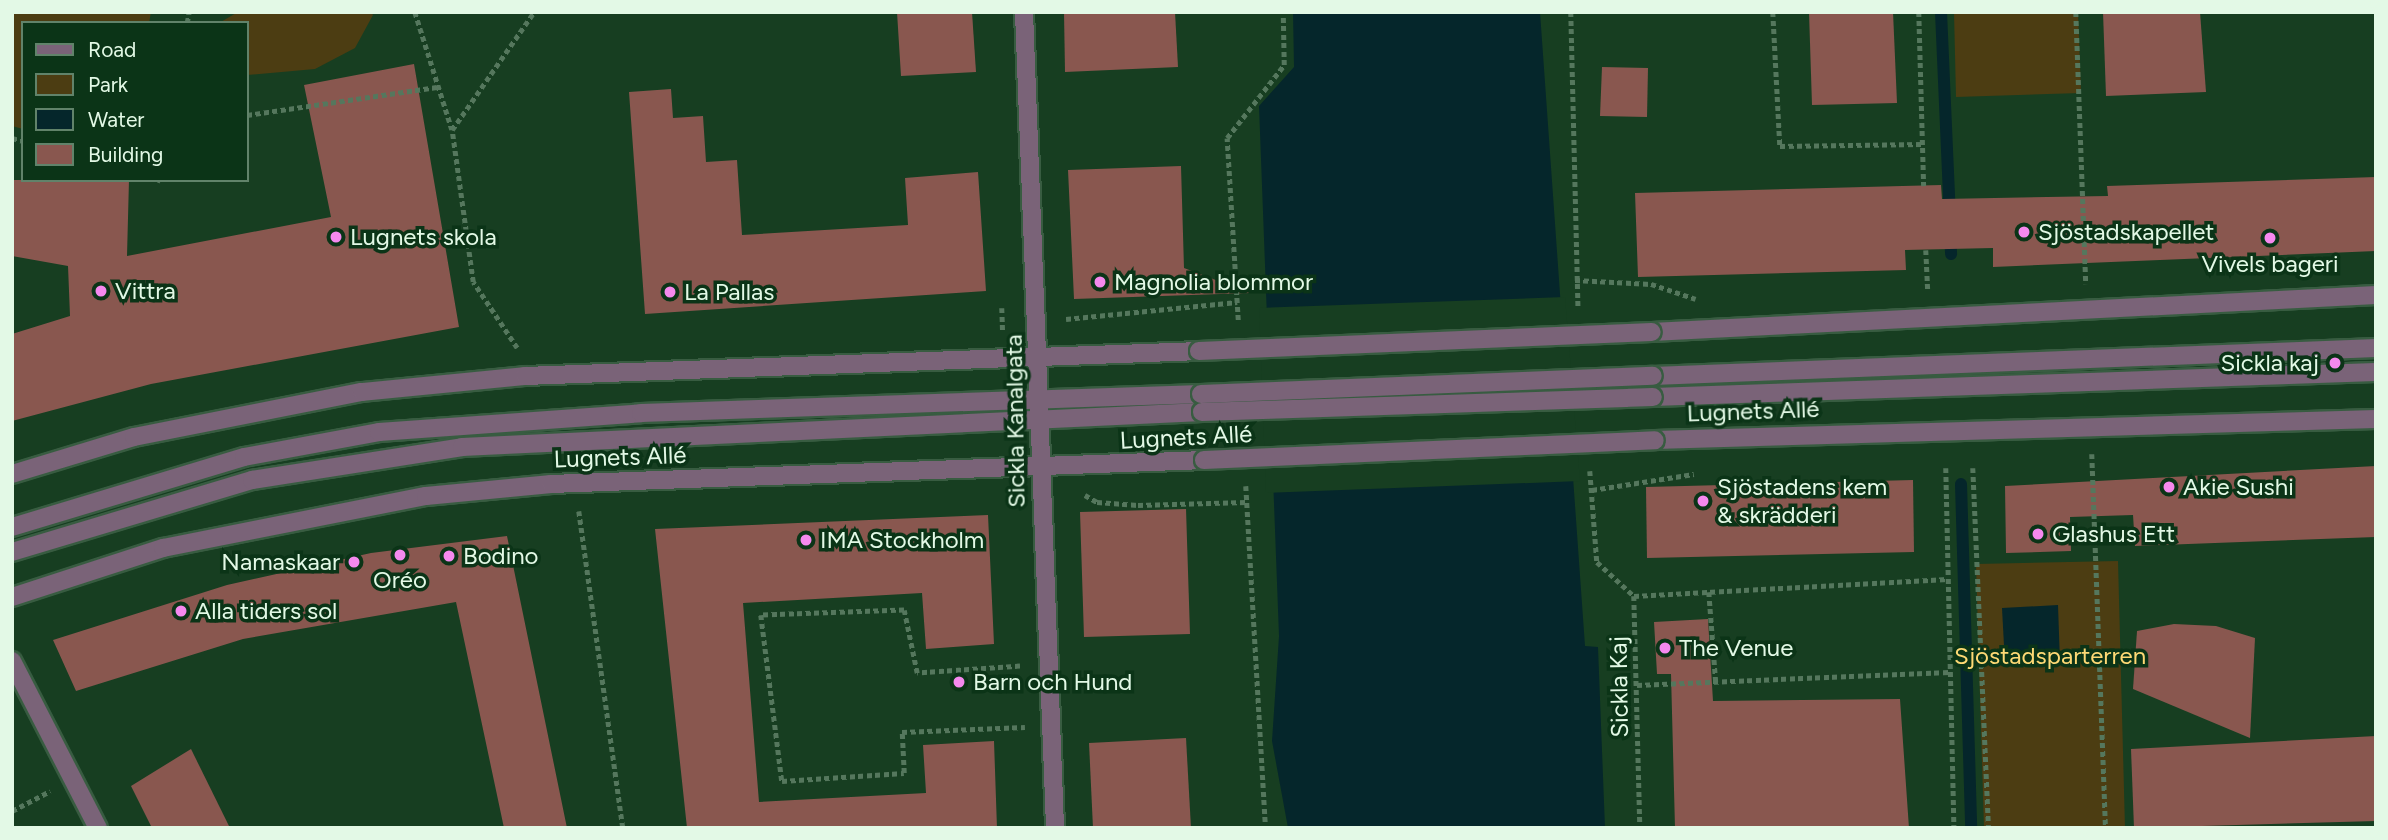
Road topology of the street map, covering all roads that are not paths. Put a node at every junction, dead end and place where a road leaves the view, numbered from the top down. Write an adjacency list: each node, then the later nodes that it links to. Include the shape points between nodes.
1 (1024, 12): 4 (street, Sickla Kanalgata)
2 (2376, 295): 4 (street, bridge, via 1651,332)
3 (2376, 348): 6 (street, bridge, via 1201,394)
4 (1038, 355): 6 (street, Sickla Kanalgata); 9 (street, via 525,376 362,393 134,437)
5 (2376, 372): 6 (street, bridge, via 1202,412)
6 (1038, 409): 8 (street, Sickla Kanalgata); 10 (street, via 641,413 379,432 244,457); 11 (street, via 540,440 385,456 151,506)
7 (2376, 419): 8 (street, Lugnets Allé, bridge, via 1655,440)
8 (1040, 467): 12 (street, Lugnets Allé, via 551,484 426,496 307,515 163,548); 15 (street, Sickla Kanalgata)
9 (12, 474)
10 (12, 527)
11 (12, 552)
12 (12, 597)
13 (12, 661): 14 (street)
14 (98, 828)
15 (1055, 828)

